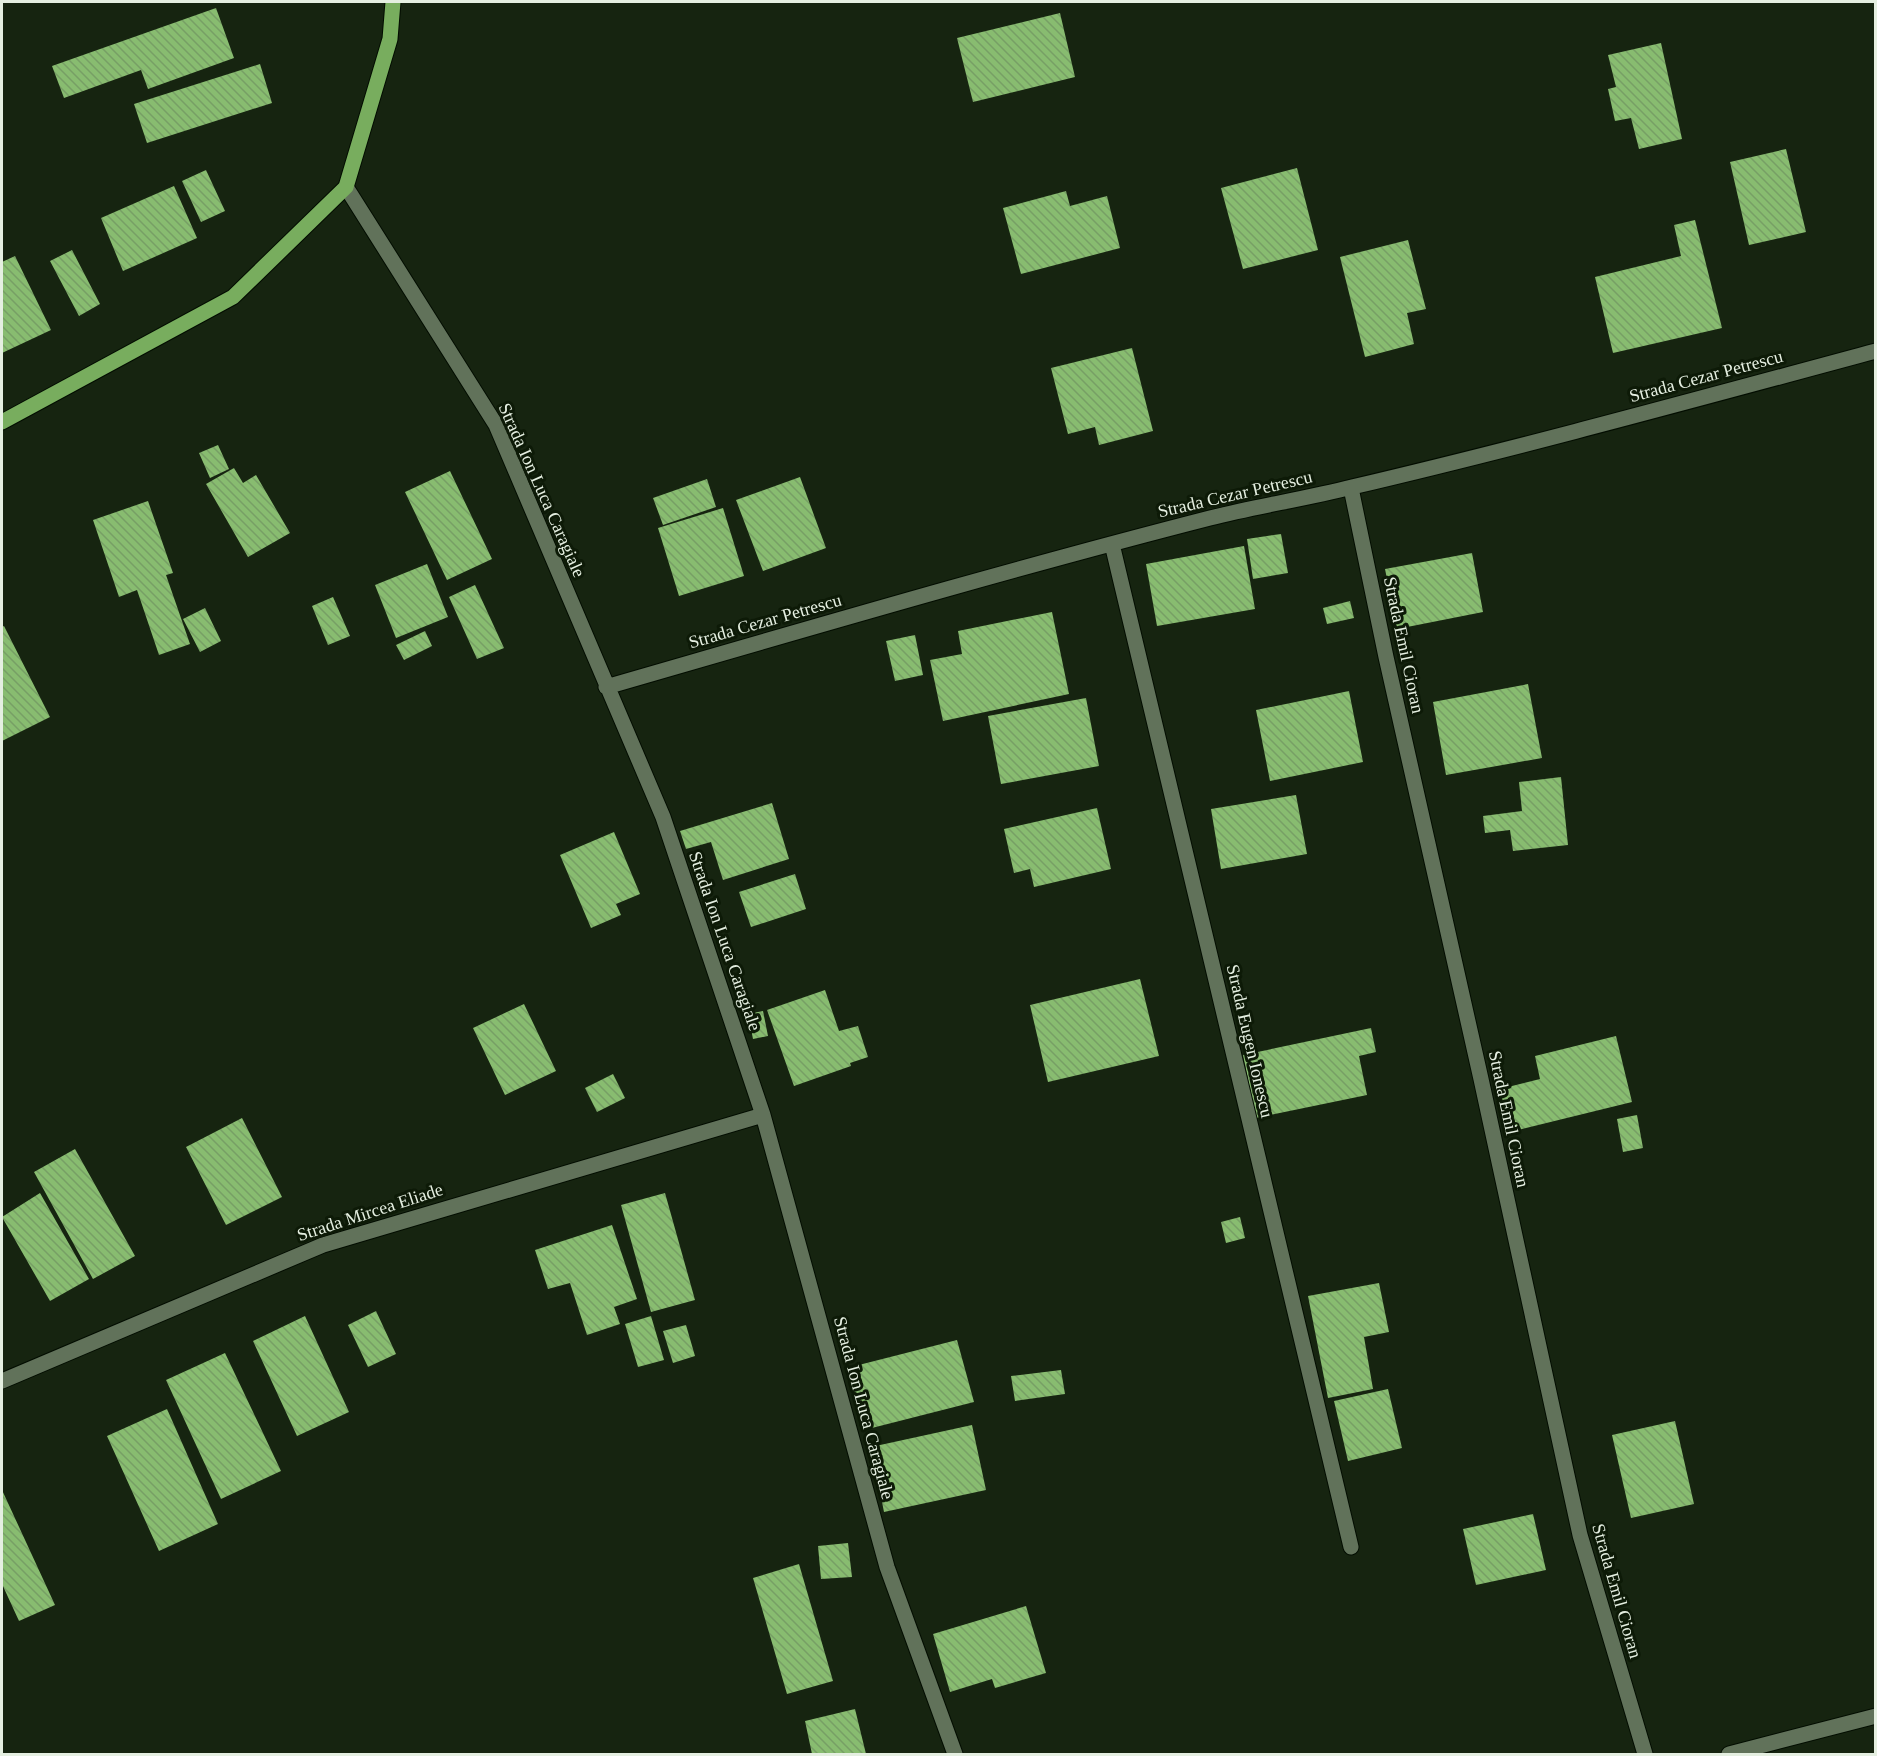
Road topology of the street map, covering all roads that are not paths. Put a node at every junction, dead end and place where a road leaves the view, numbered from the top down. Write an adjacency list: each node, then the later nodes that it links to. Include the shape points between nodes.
1 (393, 2): 2 (main road, via 390,39)
2 (346, 187): 4 (main road, via 233,297); 7 (street, Strada Ion Luca Caragiale, via 496,425)
3 (1875, 351): 5 (street, Strada Cezar Petrescu)
4 (2, 422)
5 (1351, 488): 6 (street, Strada Cezar Petrescu); 13 (street, Strada Emil Cioran, via 1580,1535)
6 (1112, 544): 7 (street, Strada Cezar Petrescu); 10 (street, Strada Eugen Ionescu)
7 (606, 687): 8 (street, Strada Ion Luca Caragiale, via 663,818)
8 (763, 1115): 9 (street, Strada Mircea Eliade, via 323,1245); 12 (street, Strada Ion Luca Caragiale, via 887,1568)
9 (2, 1381)
10 (1350, 1547)
11 (1875, 1716): 14 (street)
12 (955, 1755)
13 (1645, 1755)
14 (1729, 1755)

